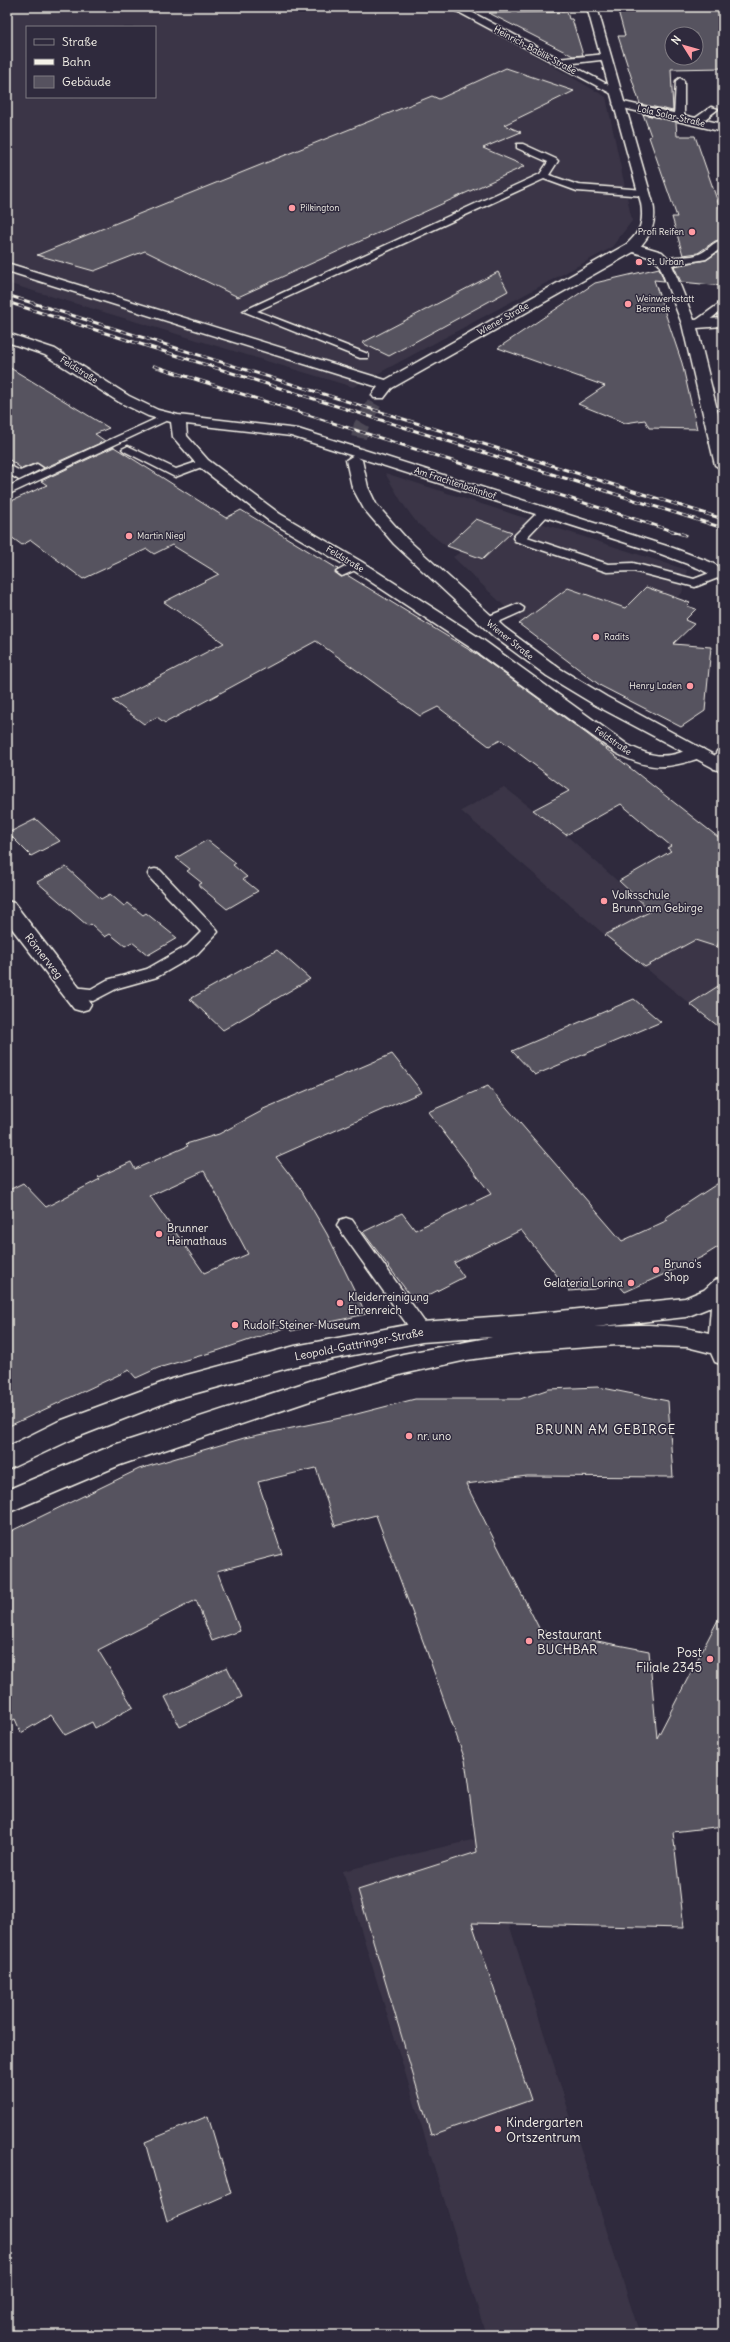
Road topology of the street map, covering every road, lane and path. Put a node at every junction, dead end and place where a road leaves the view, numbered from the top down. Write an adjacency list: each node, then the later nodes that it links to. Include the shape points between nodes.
1 (454, 7): 4 (main road, Heinrich-Bablik-Straße)
2 (592, 7): 3 (main road, Wiener Straße)
3 (606, 57): 4 (lane); 6 (main road, Wiener Straße)
4 (557, 62): 6 (main road, Heinrich-Bablik-Straße)
5 (680, 81): 8 (lane)
6 (618, 98): 8 (main road, Lola Solar-Straße); 13 (main road, Wiener Straße)
7 (714, 109): 9 (lane)
8 (679, 117): 9 (main road, Lola Solar-Straße)
9 (697, 121): 10 (main road, Lola Solar-Straße)
10 (723, 128)
11 (520, 146): 12 (lane, via 553,161)
12 (544, 176): 13 (lane, via 577,188); 22 (lane, via 248,311)
13 (644, 194): 15 (main road, Wiener Straße, via 650,219 645,234)
14 (722, 242): 16 (lane, via 702,257)
15 (632, 247): 16 (main road, via 657,255); 17 (main road, Wiener Straße, via 383,390)
16 (665, 263): 20 (main road)
17 (7, 268)
18 (723, 304): 20 (lane)
19 (723, 322): 20 (main road)
20 (694, 324): 27 (main road)
21 (7, 337): 23 (main road, Feldstraße, via 50,352 124,399)
22 (364, 356)
23 (166, 416): 26 (main road, Feldstraße); 28 (lane, via 19,476); 29 (lane); 30 (main road, Am Frachtenbahnhof, via 293,432)
24 (128, 450): 26 (lane, via 175,473)
25 (354, 460): 33 (main road, Wiener Straße, via 360,487 369,506 400,540)
26 (203, 463): 34 (main road, Feldstraße, via 349,569 477,644 622,749 643,760 662,764)
27 (723, 465)
28 (7, 468)
29 (7, 491)
30 (545, 512): 31 (main road, Am Frachtenbahnhof, via 667,552); 31 (lane, via 519,538 607,568 633,567 695,583)
31 (721, 575)
32 (518, 608): 33 (lane)
33 (487, 622): 34 (main road, Wiener Straße, via 553,672)
34 (697, 753): 35 (main road, Wiener Straße)
35 (722, 762)
36 (154, 874): 38 (lane, via 210,932 192,950 152,973)
37 (7, 908): 38 (main road, Römerweg)
38 (77, 998)
39 (346, 1225): 42 (lane)
40 (723, 1287): 42 (main road, Leopold-Gattringer-Straße, via 712,1297 686,1308)
41 (723, 1300): 43 (main road)
42 (422, 1332): 44 (main road, Leopold-Gattringer-Straße, via 295,1356 172,1389 66,1430)
43 (721, 1350): 45 (main road, via 687,1338 617,1335 533,1341 468,1350 403,1364 321,1388 114,1456)
44 (7, 1459)
45 (7, 1502)

